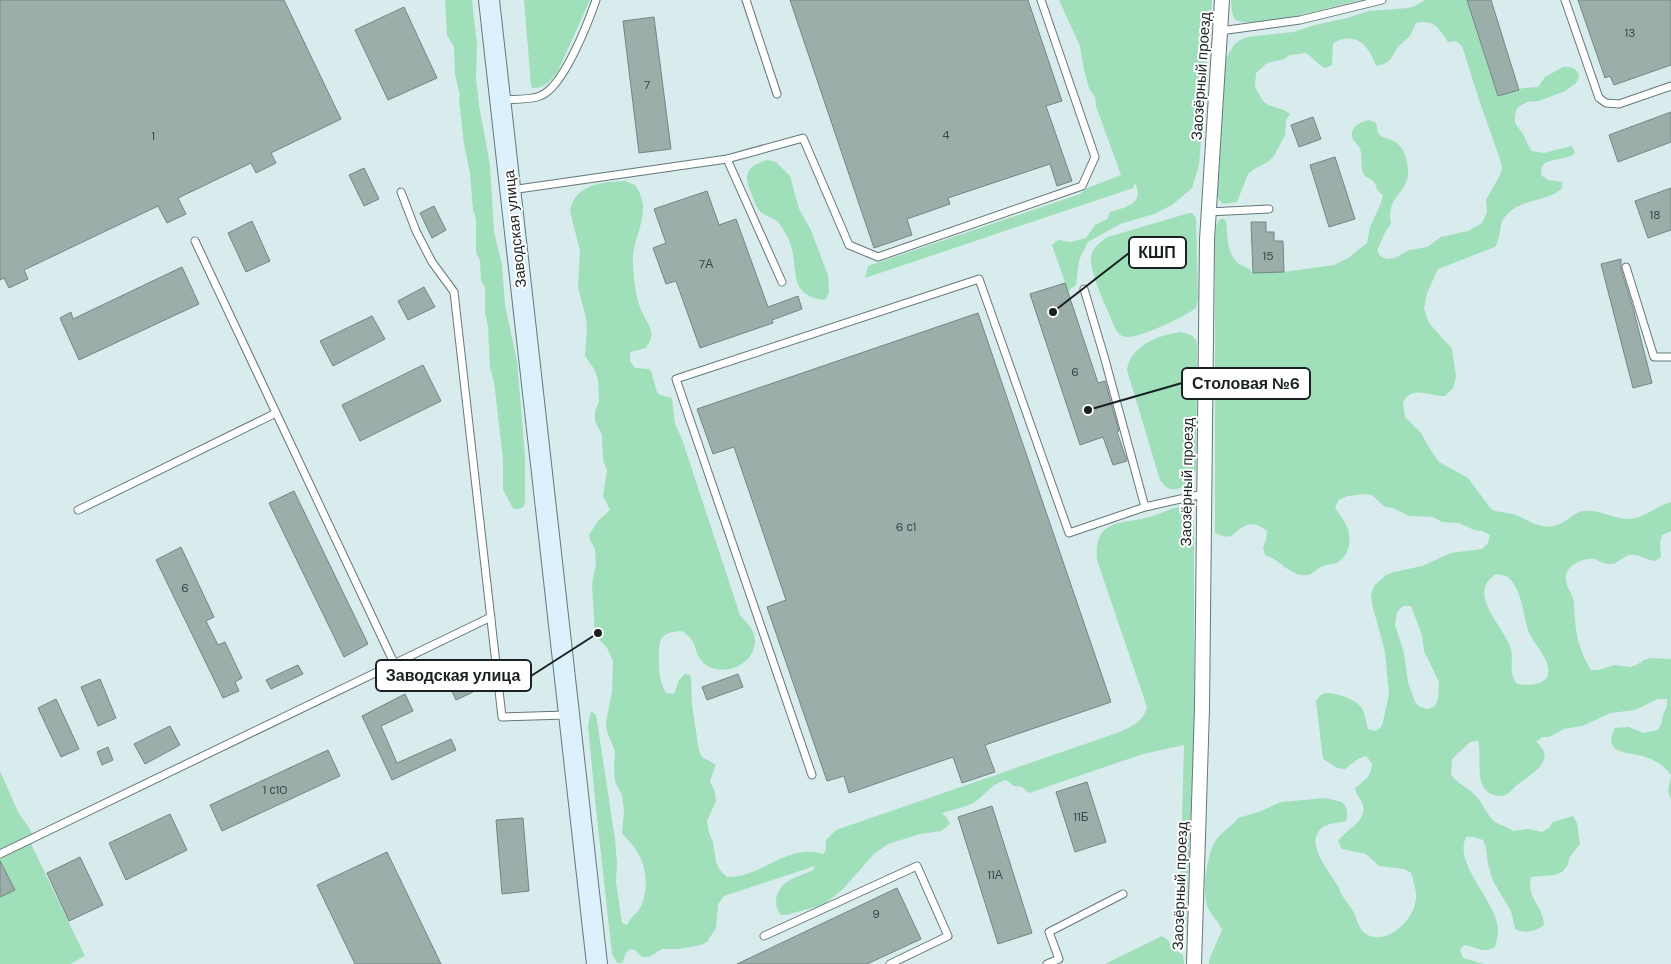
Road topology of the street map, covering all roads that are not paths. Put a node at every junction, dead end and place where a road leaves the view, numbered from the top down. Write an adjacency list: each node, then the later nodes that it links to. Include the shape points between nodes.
1 (489, 0): 11 (street, Заводская улица)
2 (596, 0): 11 (lane, via 577,46 553,88 541,96)
3 (746, 0): 10 (lane)
4 (1041, 0): 12 (lane, via 1094,157 1082,186 878,257 848,245 803,138)
5 (1222, 0): 8 (street, Заозёрный проезд)
6 (1382, 0): 8 (lane, via 1300,20)
7 (1565, 0): 9 (lane, via 1598,98 1606,103 1619,104)
8 (1220, 31): 16 (street, Заозёрный проезд)
9 (1671, 86)
10 (776, 94)
11 (500, 101): 13 (street, Заводская улица)
12 (727, 159): 13 (lane); 19 (lane)
13 (511, 190): 28 (street, Заводская улица)
14 (401, 192): 26 (lane, via 432,262 454,292)
15 (1269, 209): 16 (lane)
16 (1208, 212): 23 (street, Заозёрный проезд)
17 (195, 241): 22 (lane)
18 (1626, 267): 21 (lane, via 1654,357)
19 (782, 282)
20 (1084, 289): 24 (lane)
21 (1671, 357)
22 (276, 413): 25 (lane); 27 (lane)
23 (1203, 494): 24 (lane); 36 (street, Заозёрный проезд, via 1202,708)
24 (1145, 507): 29 (lane, via 1069,534 979,279 676,379)
25 (78, 510)
26 (490, 617): 27 (lane); 28 (lane, via 502,717)
27 (394, 663): 30 (lane)
28 (569, 715): 33 (street, Заводская улица)
29 (812, 775)
30 (0, 854)
31 (1123, 894): 35 (lane, via 1049,932 1059,959)
32 (764, 936): 34 (lane, via 917,866 948,936)
33 (597, 964)
34 (890, 964)
35 (1047, 964)
36 (1194, 964)

